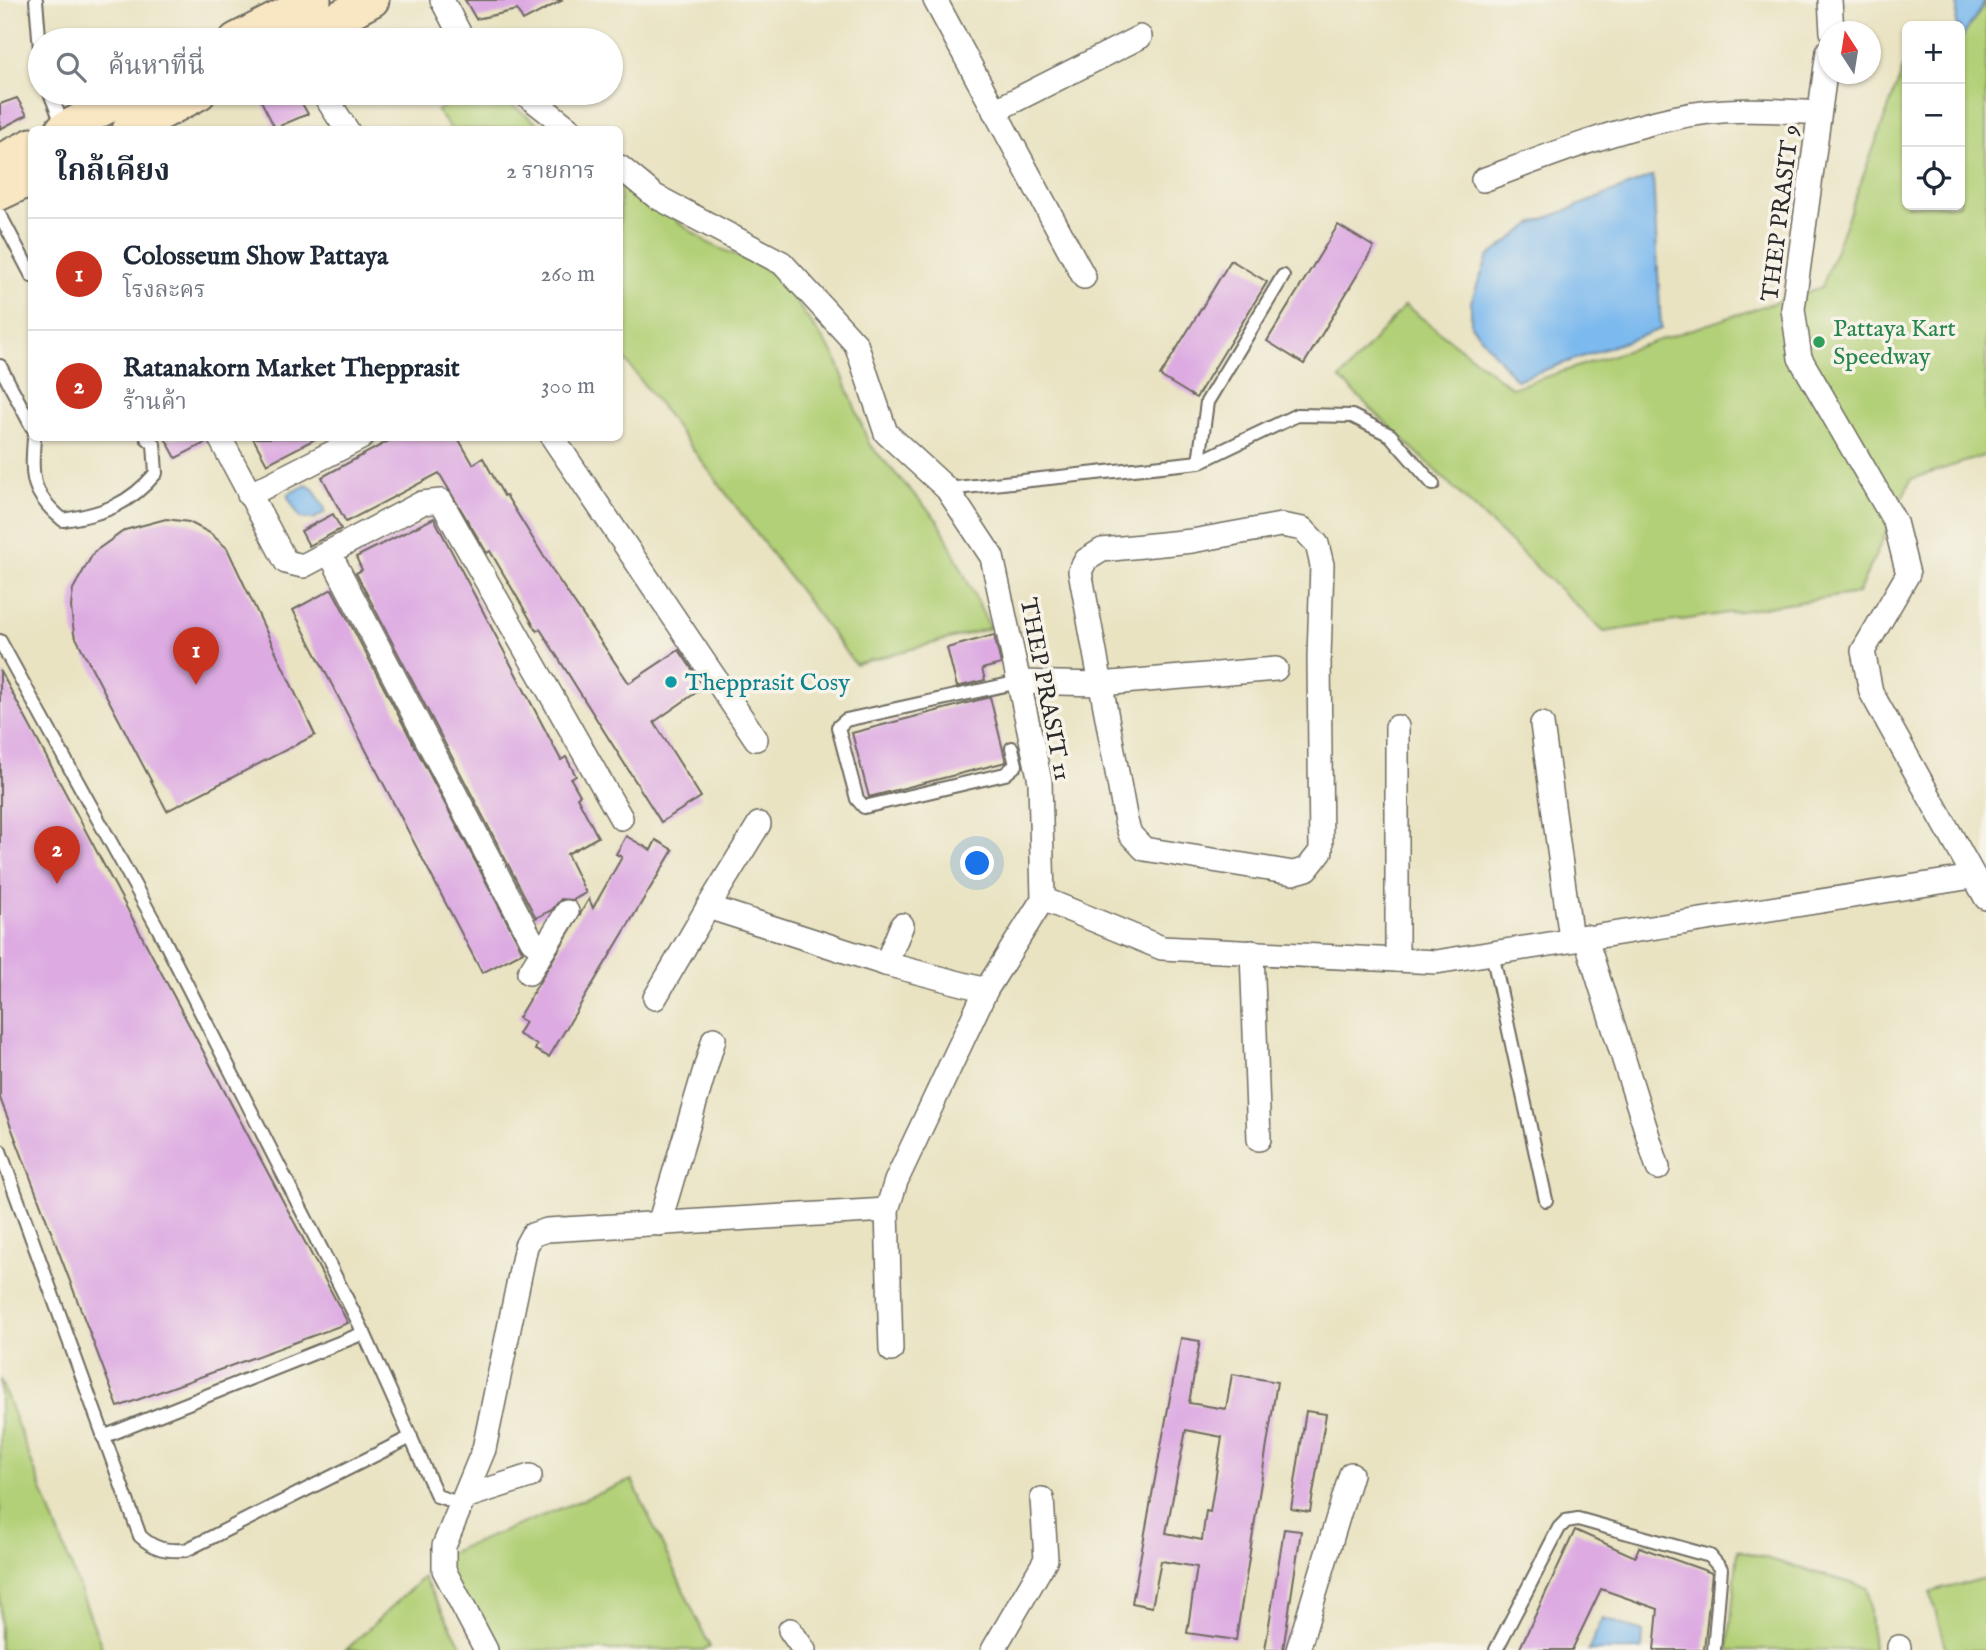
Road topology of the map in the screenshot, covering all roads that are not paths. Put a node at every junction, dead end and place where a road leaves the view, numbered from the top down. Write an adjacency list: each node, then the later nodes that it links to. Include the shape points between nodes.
1 (36, 0): 8 (lane)
2 (372, 0): 6 (main road)
3 (442, 0): 10 (street)
4 (935, 0): 18 (street)
5 (1830, 0): 7 (street)
6 (295, 14): 9 (main road)
7 (1831, 21)
8 (38, 28)
9 (263, 28)
10 (457, 28)
11 (1140, 37): 18 (street)
12 (1823, 84): 19 (street, THEP PRASIT 9)
13 (54, 105): 20 (lane)
14 (110, 105): 21 (main road)
15 (176, 105): 22 (main road)
16 (331, 105): 23 (street)
17 (539, 105): 24 (street)
18 (994, 111): 34 (street)
19 (1818, 113): 29 (street, via 1757,109 1675,117 1580,144); 57 (street, THEP PRASIT 9, via 1793,309 1800,358 1895,522 1908,574 1863,650 1871,692)
20 (62, 126)
21 (69, 126)
22 (137, 126)
23 (344, 126)
24 (566, 126)
25 (28, 147): 26 (main road)
26 (0, 161)
27 (623, 169): 44 (street, THEP PRASIT 11, via 655,196 782,263 856,344 886,433)
28 (28, 180): 30 (main road)
29 (1483, 180)
30 (0, 193)
31 (0, 215): 32 (lane)
32 (28, 268)
33 (1283, 276): 42 (lane, via 1206,402)
34 (1084, 277)
35 (0, 366): 36 (lane)
36 (28, 419)
37 (34, 441): 38 (lane, via 32,467 40,501 63,520 93,516 138,495 156,473)
38 (150, 441)
39 (222, 441): 45 (street)
40 (355, 441): 45 (street)
41 (555, 441): 53 (street)
42 (1199, 461): 43 (lane, via 1297,415 1352,416 1390,435); 44 (lane)
43 (1433, 484)
44 (947, 489): 49 (street, THEP PRASIT 11, via 992,557)
45 (249, 495): 46 (street, via 286,562 303,566)
46 (329, 552): 55 (street, via 422,503 441,501); 64 (street, via 532,941)
47 (0, 640): 79 (lane, via 159,930)
48 (1276, 669): 50 (street)
49 (1019, 682): 50 (street); 54 (lane, via 846,720 838,727 857,799 864,807 1005,774 1016,765); 59 (street, THEP PRASIT 11, via 1040,781)
50 (1100, 684): 50 (street, via 1126,821 1130,834 1144,849 1293,873 1315,862 1321,851 1322,565 1317,544 1303,529 1281,525 1192,541 1102,550 1086,560 1080,572 1082,594)
51 (1542, 724): 63 (street)
52 (1397, 727): 67 (street)
53 (756, 739)
54 (1013, 748)
55 (621, 818)
56 (758, 824): 60 (street)
57 (1972, 877): 58 (street, THEP PRASIT 9); 63 (street)
58 (1986, 898)
59 (1043, 899): 65 (street, via 1161,948); 70 (street)
60 (708, 907): 68 (street); 71 (street)
61 (567, 912): 64 (street)
62 (902, 925): 68 (street)
63 (1578, 938): 66 (street); 75 (street)
64 (544, 949): 69 (street)
65 (1252, 953): 67 (street); 73 (street)
66 (1492, 953): 67 (street, via 1436,962); 76 (lane)
67 (1397, 960)
68 (886, 964): 70 (street)
69 (529, 973)
70 (986, 990): 77 (street, via 896,1181)
71 (656, 998)
72 (714, 1038): 78 (street)
73 (1259, 1139)
74 (0, 1151): 81 (lane)
75 (1658, 1168)
76 (1546, 1200)
77 (887, 1210): 78 (street); 80 (street)
78 (659, 1224): 86 (street, via 547,1230 532,1235 484,1449)
79 (364, 1333): 81 (lane); 82 (lane)
80 (891, 1350)
81 (103, 1437): 82 (lane, via 141,1536 152,1547 167,1551 186,1550)
82 (411, 1437): 86 (lane, via 437,1496)
83 (1350, 1474): 91 (street)
84 (530, 1476): 86 (street)
85 (1042, 1499): 90 (street, via 1046,1559)
86 (464, 1500): 88 (street, via 442,1559)
87 (790, 1630): 89 (street)
88 (486, 1650)
89 (804, 1650)
90 (993, 1650)
91 (1297, 1650)
92 (1496, 1650): 93 (lane, via 1559,1528 1571,1519 1717,1560 1721,1569)
93 (1714, 1650)

